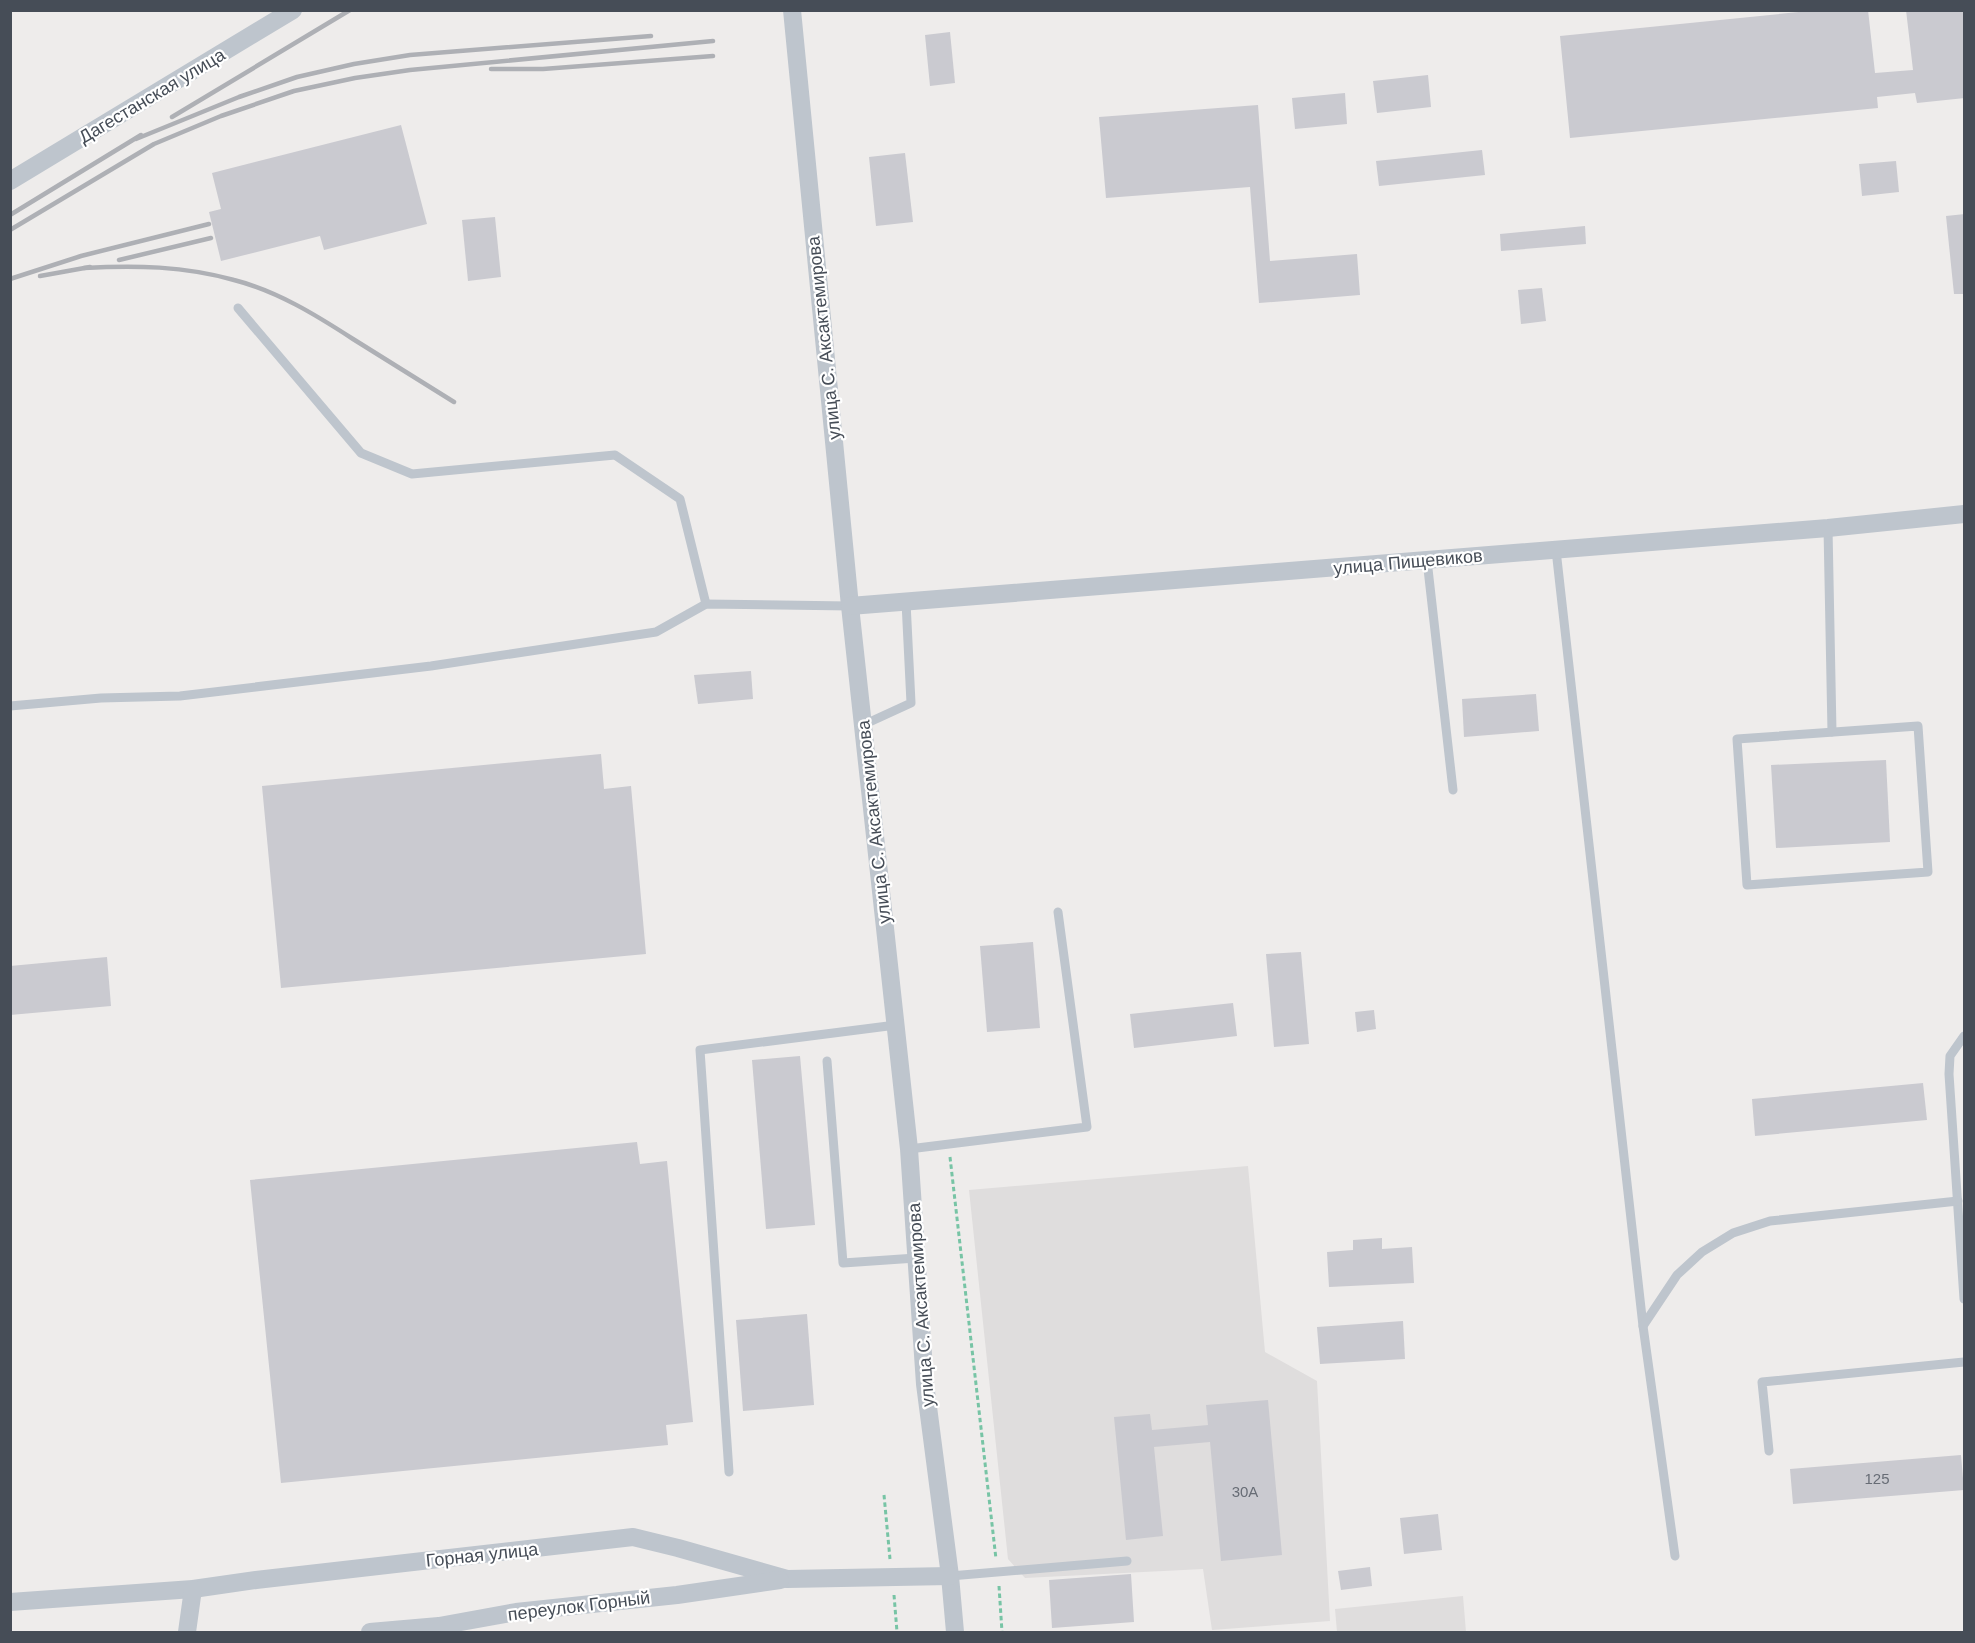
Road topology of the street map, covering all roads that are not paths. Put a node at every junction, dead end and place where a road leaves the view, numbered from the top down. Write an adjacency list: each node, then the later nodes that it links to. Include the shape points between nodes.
1 (293, 10): 3 (street, Дагестанская улица)
2 (792, 10): 11 (street, улица С. Аксактемирова)
3 (10, 181)
4 (238, 308): 10 (lane, via 361,453 412,474 615,455 680,499)
5 (1965, 514): 6 (street, улица Пищевиков)
6 (1828, 528): 7 (street, улица Пищевиков); 14 (lane)
7 (1556, 550): 8 (street, улица Пищевиков); 24 (lane)
8 (1426, 560): 9 (street, улица Пищевиков); 15 (lane)
9 (906, 602): 11 (street, улица Пищевиков); 13 (lane, via 911,703)
10 (706, 604): 11 (lane); 12 (lane, via 656,632 431,666 180,696)
11 (850, 606): 13 (street, улица С. Аксактемирова)
12 (10, 706)
13 (863, 725): 17 (street, улица С. Аксактемирова)
14 (1832, 732): 14 (lane, via 1737,739 1747,885 1928,872 1918,726)
15 (1453, 790)
16 (1058, 912): 20 (lane, via 1087,1127)
17 (896, 1025): 20 (street, улица С. Аксактемирова); 27 (lane, via 700,1050)
18 (1965, 1036): 21 (lane, via 1950,1056 1949,1074)
19 (827, 1061): 22 (lane, via 843,1263)
20 (909, 1149): 22 (street, улица С. Аксактемирова)
21 (1958, 1201): 23 (lane); 24 (lane, via 1770,1221 1733,1233 1702,1252 1677,1275)
22 (916, 1258): 30 (street, улица С. Аксактемирова, via 925,1384)
23 (1965, 1299)
24 (1643, 1326): 28 (lane)
25 (1965, 1362): 26 (lane, via 1762,1382)
26 (1769, 1452)
27 (729, 1472)
28 (1676, 1556)
29 (1127, 1561): 30 (lane)
30 (950, 1576): 31 (street, Горная улица); 36 (street, улица С. Аксактемирова)
31 (787, 1579): 32 (street, Горная улица, via 633,1538); 35 (street, переулок Горный)
32 (193, 1589): 33 (street, Горная улица); 34 (street)
33 (10, 1602)
34 (187, 1632)
35 (370, 1632)
36 (955, 1632)

